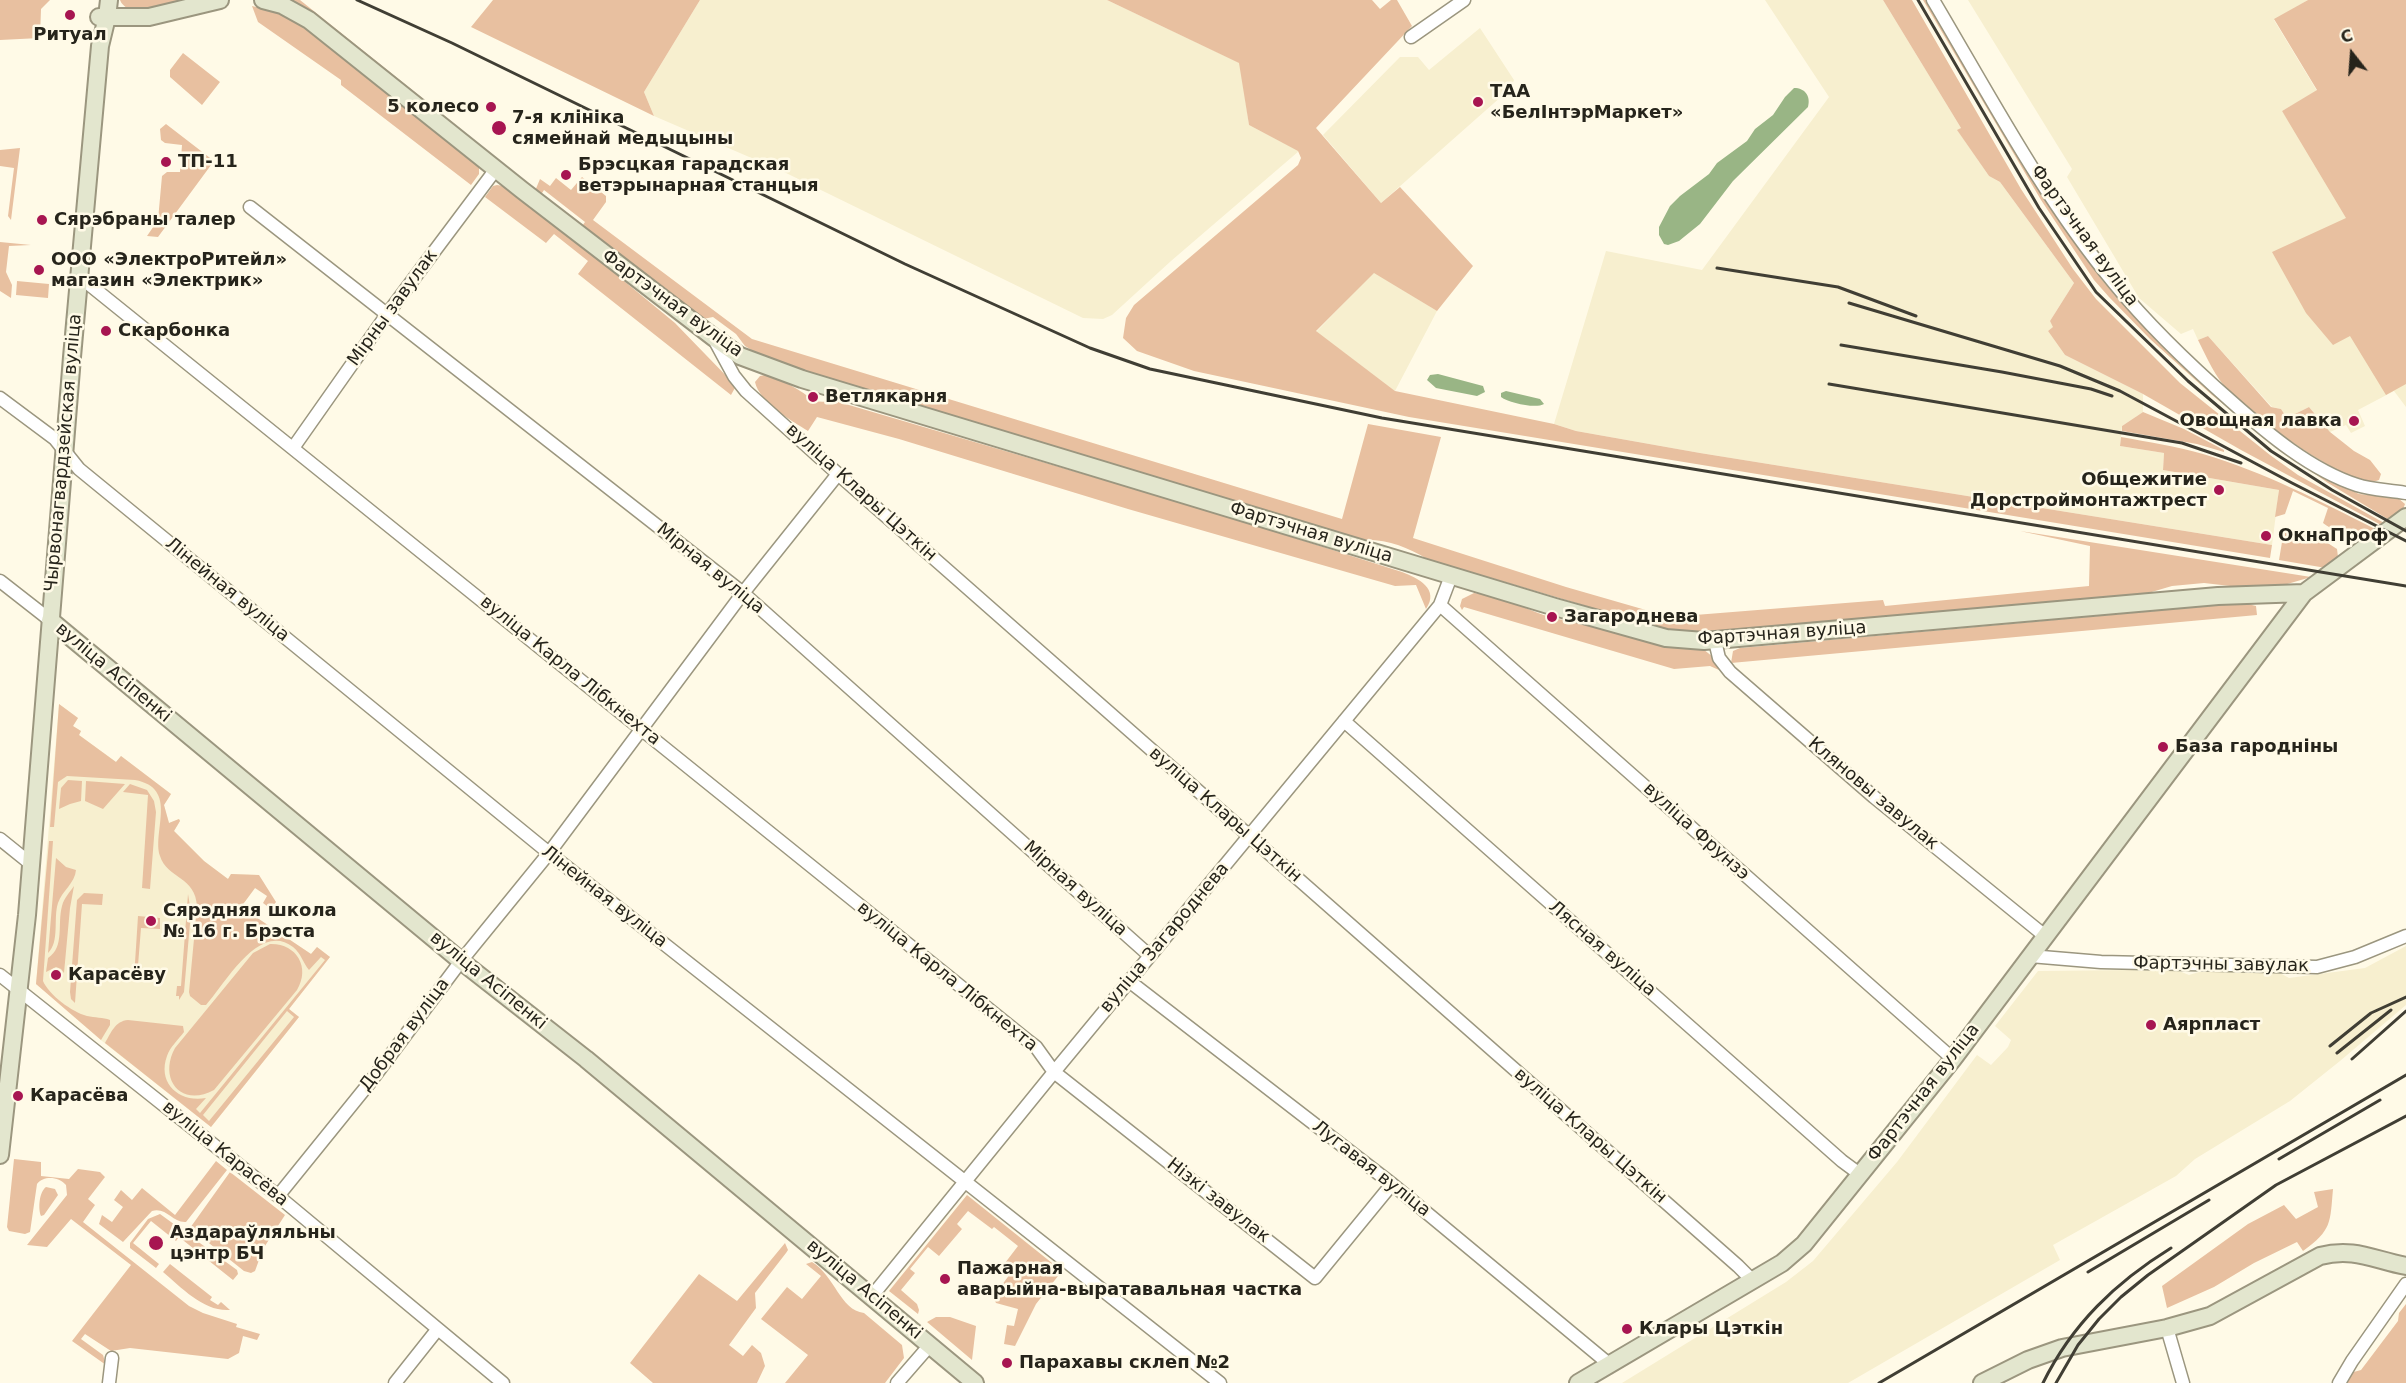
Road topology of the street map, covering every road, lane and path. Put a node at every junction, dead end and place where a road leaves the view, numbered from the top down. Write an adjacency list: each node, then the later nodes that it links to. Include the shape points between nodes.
1 (109, 0): 6 (main road, Чырвонагвардзейская вуліца)
2 (220, 0): 6 (main road, via 148,17)
3 (262, 0): 8 (main road, Фартэчная вуліца, via 282,5 309,20)
4 (1464, 0): 7 (street)
5 (1934, 0): 17 (street, Фартэчная вуліца, via 2039,179 2134,307 2212,385 2302,456 2356,484)
6 (102, 11): 10 (main road, Чырвонагвардзейская вуліца)
7 (1411, 37)
8 (496, 169): 11 (street, Мірны завулак); 12 (main road, Фартэчная вуліца)
9 (250, 207): 11 (street, Мірная вуліца)
10 (80, 277): 14 (street, вуліца Карла Лібкнехта); 15 (main road, Чырвонагвардзейская вуліца)
11 (388, 313): 14 (street, Мірны завулак); 21 (street, Мірная вуліца)
12 (713, 337): 16 (street, вуліца Клары Цэткін, via 746,391); 19 (main road, Фартэчная вуліца, via 747,359 802,380)
13 (0, 398): 15 (street, Лінейная вуліца, via 55,439)
14 (293, 448): 27 (street, вуліца Карла Лібкнехта)
15 (65, 452): 24 (main road, Чырвонагвардзейская вуліца); 30 (street, Лінейная вуліца, via 80,469)
16 (838, 474): 21 (street, Добрая вуліца); 28 (street, вуліца Клары Цэткін)
17 (2406, 493)
18 (2406, 517): 22 (main road)
19 (1451, 576): 23 (street, вуліца Загароднева); 25 (main road, Фартэчная вуліца, via 1666,638)
20 (0, 581): 24 (street, вуліца Асіпенкі)
21 (743, 593): 27 (street, Добрая вуліца); 34 (street, Мірная вуліца)
22 (2304, 593): 25 (main road, Фартэчная вуліца, via 2218,596); 32 (main road, Фартэчная вуліца)
23 (1440, 605): 26 (street, вуліца Загароднева); 40 (street, вуліца Фрунзэ)
24 (50, 620): 31 (main road, Чырвонагвардзейская вуліца); 36 (main road, вуліца Асіпенкі)
25 (1715, 641): 32 (street, Кляновы завулак, via 1719,658 1730,672 1874,797)
26 (1344, 721): 28 (street, вуліца Загароднева); 43 (street, Лясная вуліца)
27 (641, 729): 30 (street, Добрая вуліца); 41 (street, вуліца Карла Лібкнехта, via 1027,1040)
28 (1249, 836): 34 (street, вуліца Загароднева); 48 (street, вуліца Клары Цэткін)
29 (0, 839): 31 (street)
30 (549, 853): 36 (street, Добрая вуліца); 44 (street, Лінейная вуліца)
31 (31, 864): 39 (main road, Чырвонагвардзейская вуліца)
32 (2045, 936): 35 (main road, Фартэчная вуліца)
33 (2406, 936): 35 (street, Фартэчны завулак, via 2355,957 2317,967 2101,962)
34 (1150, 956): 38 (street, вуліца Загароднева)
35 (2030, 956): 40 (main road, Фартэчная вуліца)
36 (461, 961): 46 (street, Добрая вуліца); 50 (main road, вуліца Асіпенкі, via 586,1059)
37 (0, 975): 39 (street, вуліца Карасёва)
38 (1129, 981): 41 (street, вуліца Загароднева); 45 (street, Лугавая вуліца)
39 (20, 991): 42 (main road, Чырвонагвардзейская вуліца); 46 (street, вуліца Карасёва)
40 (1953, 1059): 43 (main road, Фартэчная вуліца)
41 (1053, 1072): 44 (street, вуліца Загароднева); 45 (street, Нізкі завулак, via 1315,1278)
42 (0, 1155)
43 (1861, 1175): 48 (main road, Фартэчная вуліца, via 1804,1244 1782,1263)
44 (964, 1182): 50 (street, вуліца Загароднева); 61 (street, Лінейная вуліца)
45 (1392, 1184): 55 (street, Лугавая вуліца)
46 (278, 1196): 52 (street, вуліца Карасёва)
47 (2406, 1266): 51 (main road, via 2358,1252 2333,1252 2308,1261 2210,1316)
48 (1752, 1280): 55 (main road, Фартэчная вуліца)
49 (2406, 1284): 65 (street)
50 (872, 1296): 53 (main road, вуліца Асіпенкі)
51 (2167, 1328): 63 (main road, via 2062,1348); 64 (street)
52 (437, 1330): 57 (street); 58 (street, вуліца Карасёва)
53 (930, 1345): 59 (street); 60 (main road, вуліца Асіпенкі)
54 (112, 1358): 56 (street)
55 (1608, 1364): 62 (main road, Фартэчная вуліца)
56 (109, 1383)
57 (395, 1383)
58 (503, 1383)
59 (897, 1383)
60 (975, 1383)
61 (1220, 1383)
62 (1578, 1383)
63 (1982, 1383)
64 (2183, 1383)
65 (2339, 1383)

